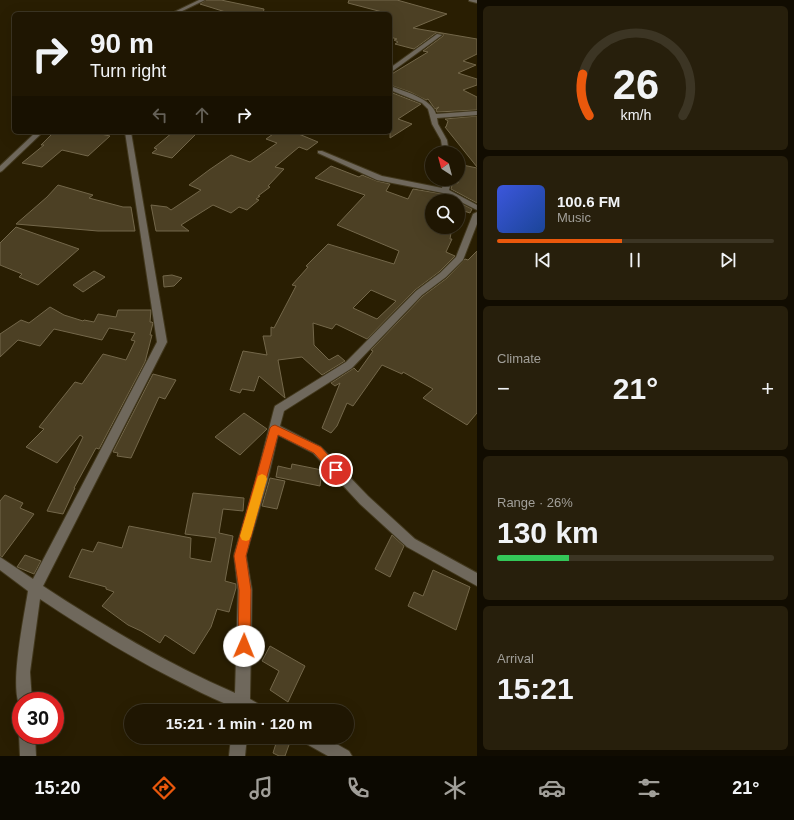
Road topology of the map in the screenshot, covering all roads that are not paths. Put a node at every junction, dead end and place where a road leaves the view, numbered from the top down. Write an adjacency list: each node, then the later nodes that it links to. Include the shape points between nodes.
1 (203, 0): 5 (street)
2 (471, 0): 4 (street)
3 (189, 2): 5 (street)
4 (477, 2)
5 (195, 3): 6 (street)
6 (176, 12)
7 (439, 35): 8 (street)
8 (392, 70)
9 (392, 89): 11 (street, via 424,102 430,108)
10 (477, 113): 11 (street)
11 (432, 116): 14 (street)
12 (38, 134): 16 (street)
13 (128, 134): 24 (street, via 162,342)
14 (445, 146)
15 (320, 152): 18 (street, via 380,178)
16 (0, 170)
17 (446, 186): 18 (street)
18 (445, 191): 19 (street)
19 (477, 208)
20 (477, 214): 21 (street, via 460,258 419,293 349,365 279,409)
21 (275, 428): 23 (street, via 317,450 364,500 411,543); 27 (street, via 240,556 245,590)
22 (0, 564): 24 (street)
23 (477, 580)
24 (35, 588): 25 (street, via 23,672); 26 (street, via 186,678)
25 (24, 692)
26 (236, 704)
27 (242, 704)
28 (27, 744): 31 (street)
29 (238, 744): 32 (street)
30 (321, 744): 33 (street)
31 (28, 756)
32 (237, 756)
33 (344, 756)

